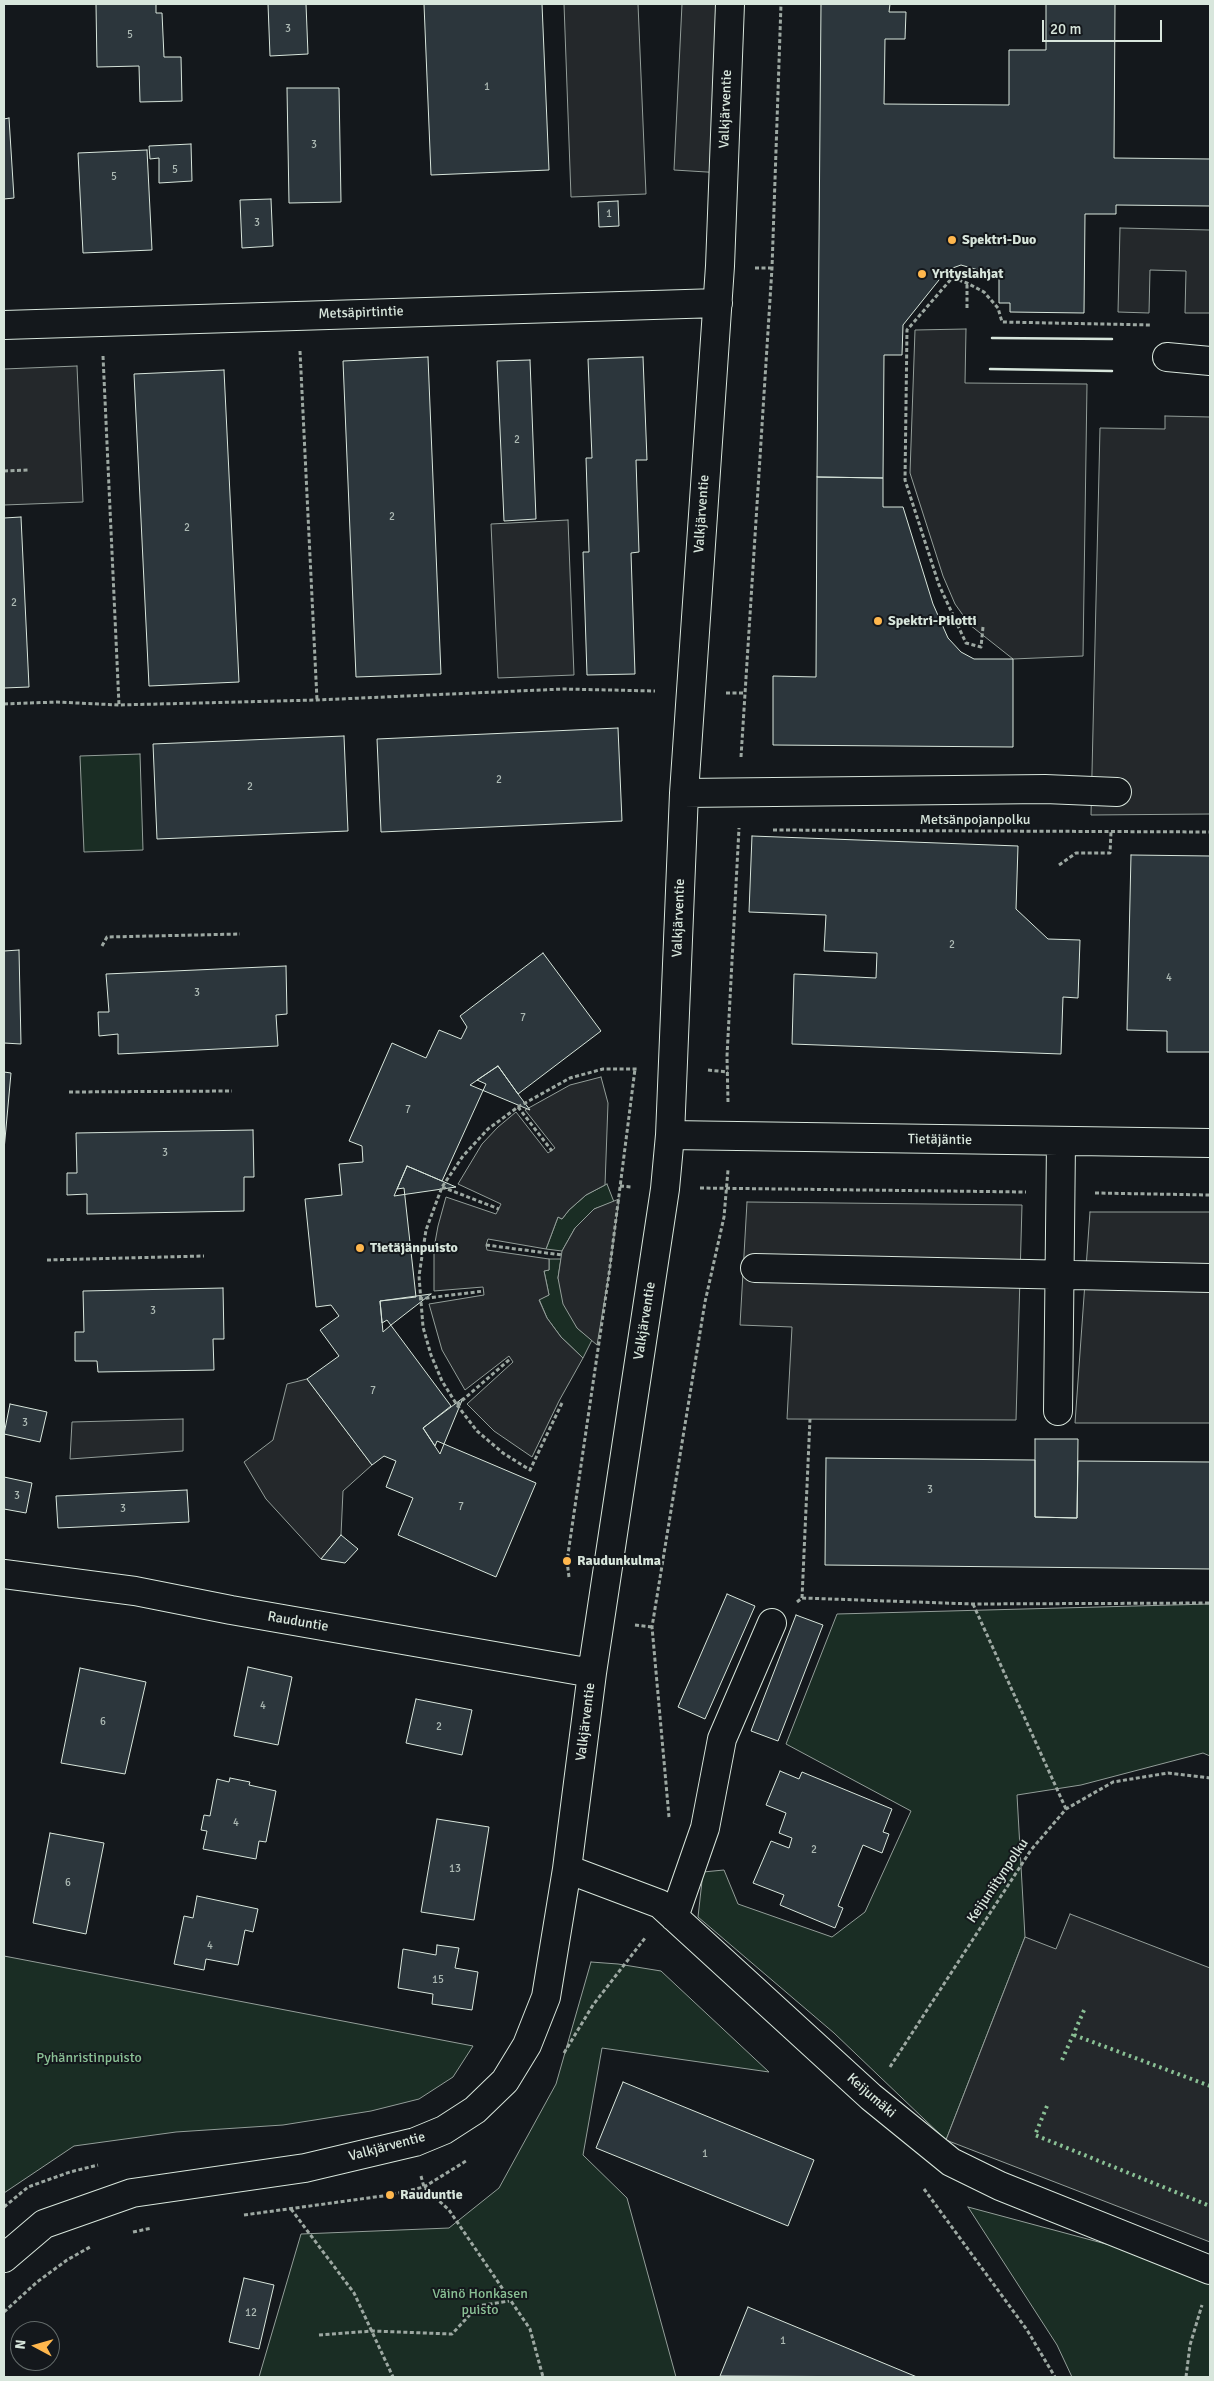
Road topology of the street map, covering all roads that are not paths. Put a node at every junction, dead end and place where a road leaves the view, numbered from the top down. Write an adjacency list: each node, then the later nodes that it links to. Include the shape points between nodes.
1 (730, 4): 2 (street, Valkjärventie)
2 (718, 302): 3 (street, Metsäpirtintie); 7 (street, Valkjärventie)
3 (4, 325)
4 (1167, 357): 5 (street)
5 (1210, 361)
6 (1117, 792): 7 (street, via 1045,789)
7 (684, 793): 8 (street, Valkjärventie)
8 (670, 1135): 9 (street, Tietäjäntie); 17 (street, Valkjärventie, via 665,1190)
9 (1061, 1142): 10 (street, Tietäjäntie); 12 (street)
10 (1210, 1143)
11 (755, 1268): 12 (street)
12 (1060, 1274): 13 (street); 14 (street)
13 (1210, 1278)
14 (1058, 1411)
15 (4, 1574): 17 (street, Rauduntie, via 135,1591)
16 (772, 1623): 19 (street, via 722,1739 705,1828)
17 (592, 1673): 18 (street, Valkjärventie)
18 (567, 1869): 19 (street, Keijumäki); 20 (street, Valkjärventie, via 546,1996 527,2045 504,2081 475,2110 444,2130 415,2142 305,2168 132,2193 44,2224)
19 (667, 1910): 21 (street, Keijumäki, via 871,2097 951,2162 1000,2186)
20 (4, 2258)
21 (1210, 2270)

